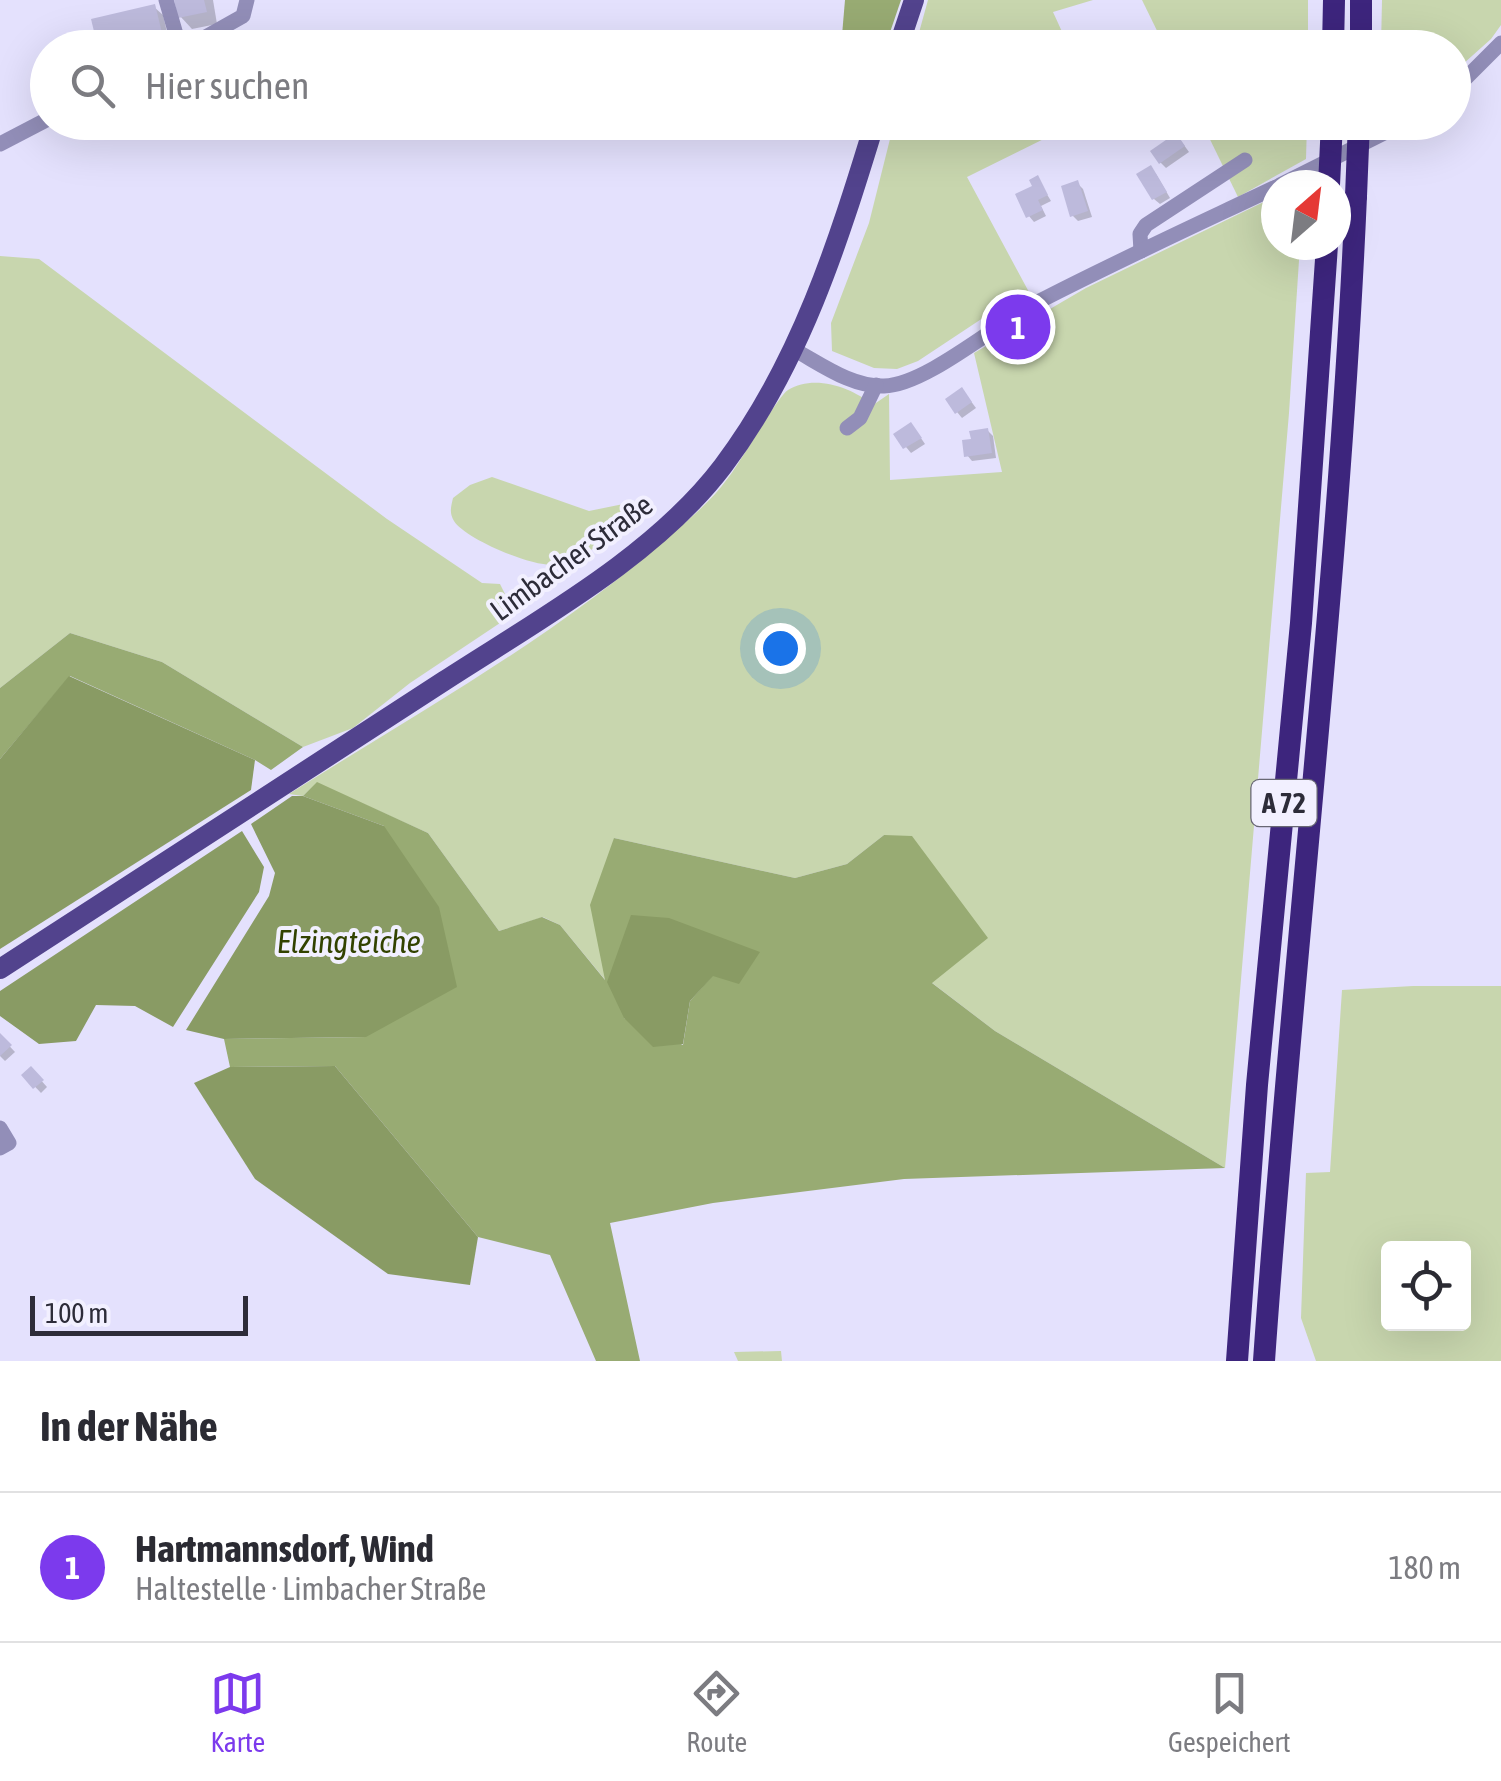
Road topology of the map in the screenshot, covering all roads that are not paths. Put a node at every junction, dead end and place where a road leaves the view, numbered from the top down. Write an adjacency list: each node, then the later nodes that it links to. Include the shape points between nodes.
1 (166, 0): 6 (street)
2 (246, 0): 7 (street, via 243,16)
3 (914, 0): 8 (main road)
4 (1334, 0): 9 (highway)
5 (1361, 0): 10 (highway)
6 (177, 30)
7 (217, 30)
8 (904, 30)
9 (1334, 30)
10 (1361, 30)
11 (1501, 43): 12 (street)
12 (1471, 73)
13 (30, 128): 18 (street)
14 (870, 140): 25 (main road, Limbacher Straße, via 833,258)
15 (1331, 140): 21 (highway, bridge)
16 (1358, 140): 32 (highway, A 72, bridge, via 1328,630)
17 (1370, 140): 20 (street)
18 (0, 144)
19 (1246, 160): 23 (street, via 1146,224)
20 (1310, 170)
21 (1330, 170)
22 (1261, 194): 23 (street)
23 (1141, 252): 26 (street, via 1033,304 932,368 900,384)
24 (1326, 260): 31 (highway, A 72)
25 (793, 349): 26 (street, via 830,371); 28 (main road, Limbacher Straße, via 747,433 670,527)
26 (876, 386): 27 (street, via 860,418)
27 (846, 428)
28 (0, 969)
29 (0, 1128): 30 (street, via 9,1142)
30 (0, 1148)
31 (1237, 1361)
32 (1264, 1361)

